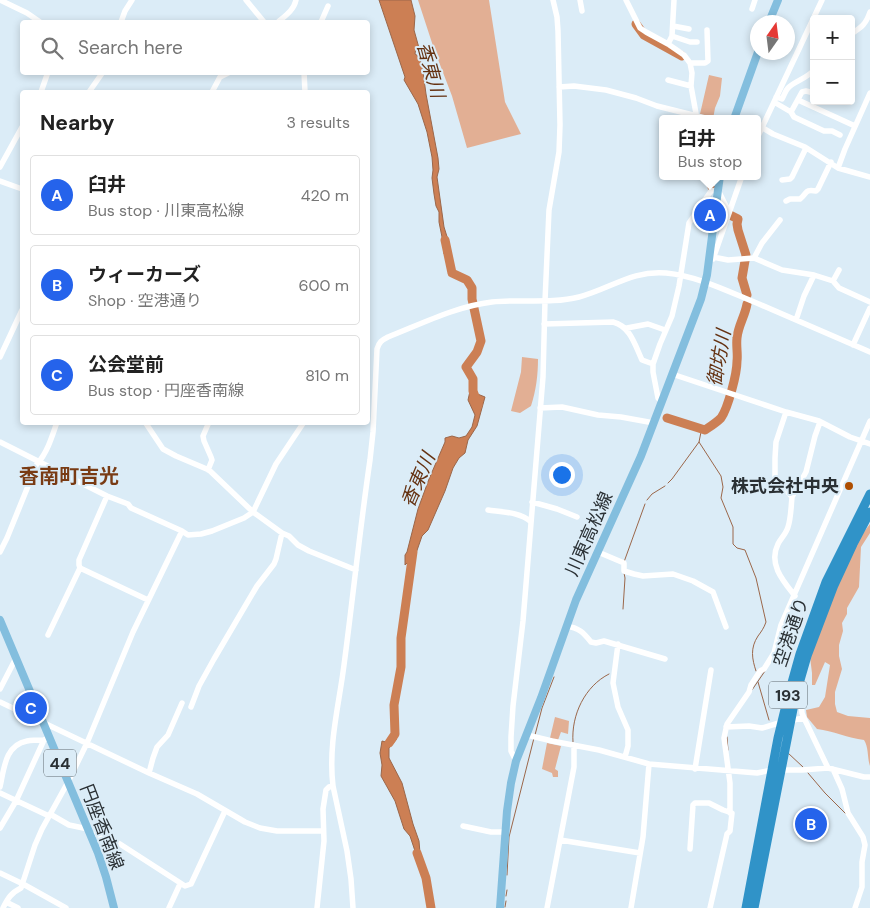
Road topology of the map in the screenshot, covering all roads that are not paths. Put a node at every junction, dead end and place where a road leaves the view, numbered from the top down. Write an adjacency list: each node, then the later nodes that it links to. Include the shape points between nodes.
1 (0, 0): 17 (street)
2 (132, 0): 18 (street)
3 (246, 0): 19 (street)
4 (296, 0): 20 (street)
5 (553, 0): 38 (street, via 557,17)
6 (580, 0): 14 (street)
7 (626, 0): 28 (street, via 640,28)
8 (674, 0): 22 (street)
9 (755, 0): 13 (street)
10 (778, 0): 16 (main road)
11 (822, 0): 45 (street)
12 (328, 6): 21 (street)
13 (752, 9)
14 (582, 11)
15 (870, 12): 25 (street, via 864,26)
16 (772, 15)
17 (37, 20)
18 (122, 20)
19 (262, 20)
20 (280, 20)
21 (322, 20)
22 (673, 26): 23 (street); 26 (street)
23 (690, 29)
24 (707, 30): 30 (street, via 708,61)
25 (855, 32)
26 (672, 36): 27 (street); 28 (street)
27 (697, 42)
28 (668, 44): 30 (street)
29 (755, 60): 50 (main road)
30 (690, 63): 37 (street)
31 (810, 74): 45 (street, via 787,89 782,99)
32 (47, 75): 39 (street)
33 (101, 75): 40 (street)
34 (224, 75): 41 (street)
35 (304, 75): 42 (street)
36 (668, 80): 37 (street)
37 (690, 85): 49 (street)
38 (560, 87): 48 (street, via 606,90); 76 (street, via 559,152 550,210)
39 (42, 90)
40 (90, 90)
41 (213, 90)
42 (305, 90)
43 (810, 92): 46 (street, via 802,92)
44 (870, 93): 51 (street)
45 (775, 100): 47 (street); 52 (street)
46 (798, 100): 47 (street); 51 (street)
47 (791, 112): 55 (street, via 794,117 817,128)
48 (691, 115)
49 (695, 115)
50 (735, 115)
51 (854, 126): 59 (street)
52 (761, 128)
53 (20, 131): 58 (street)
54 (761, 132): 56 (street)
55 (840, 135)
56 (806, 148): 57 (street); 62 (street, via 792,177)
57 (831, 162): 59 (street); 66 (street, via 816,191 809,190 800,199)
58 (0, 167)
59 (838, 168): 60 (street)
60 (870, 178)
61 (741, 180): 67 (street)
62 (782, 180)
63 (0, 181): 65 (street)
64 (719, 184): 67 (street); 72 (street, via 689,223); 74 (main road, 川東高松線)
65 (20, 188)
66 (786, 201)
67 (729, 212): 69 (street)
68 (780, 220): 70 (street)
69 (713, 258): 70 (street); 74 (street)
70 (754, 258): 73 (street, via 782,270)
71 (840, 270): 75 (street)
72 (680, 275): 74 (street); 76 (street, via 642,274 620,280 594,293); 83 (street, via 672,316)
73 (814, 275): 75 (street); 80 (street)
74 (706, 279): 80 (street); 88 (main road, 川東高松線)
75 (833, 282): 77 (street)
76 (545, 301): 81 (street); 118 (street, via 481,304 452,312 378,344 373,432)
77 (870, 302)
78 (870, 308): 84 (street)
79 (20, 314): 86 (street)
80 (796, 320): 84 (street)
81 (544, 324): 82 (street, via 613,322); 90 (street)
82 (626, 328): 83 (street, via 648,324); 87 (street, via 642,360)
83 (665, 330): 87 (street)
84 (854, 345): 85 (street)
85 (870, 352)
86 (0, 357)
87 (653, 364): 89 (street, via 658,398)
88 (672, 374): 89 (main road, 川東高松線); 91 (street)
89 (662, 402): 94 (main road, 川東高松線)
90 (540, 408): 94 (street, via 562,408); 107 (street)
91 (786, 412): 93 (street); 106 (street, via 776,442 775,477)
92 (870, 421): 99 (street)
93 (820, 422): 99 (street); 106 (street, via 806,472)
94 (654, 423): 116 (main road, 川東高松線)
95 (56, 425): 102 (street)
96 (146, 425): 103 (street, via 163,449)
97 (208, 425): 103 (street, via 203,436 212,456)
98 (302, 425): 109 (street, via 276,464)
99 (861, 441): 101 (street); 119 (street)
100 (0, 442): 102 (street)
101 (870, 444)
102 (39, 462): 105 (street); 115 (street)
103 (208, 470): 109 (street)
104 (870, 494): 136 (highway, 空港通り / 193, via 823,590 800,654)
105 (106, 496): 113 (street); 117 (street, via 79,560)
106 (792, 497): 119 (street, via 790,520 778,544 774,563 783,582)
107 (532, 502): 111 (street); 112 (street)
108 (488, 510): 112 (street, via 518,515)
109 (253, 512): 113 (street, via 206,532 188,535); 114 (street)
110 (869, 515): 130 (highway, 空港通り / 193, via 827,603)
111 (577, 517)
112 (530, 522): 143 (street, via 511,737 511,751)
113 (182, 531): 120 (street)
114 (282, 533): 118 (street, via 298,545); 133 (street, via 274,564 214,658)
115 (0, 552)
116 (598, 552): 122 (main road, 川東高松線); 123 (street, via 624,563 624,570 634,574 673,574 713,592)
117 (80, 568): 120 (street); 124 (street)
118 (356, 570): 152 (street, via 333,738)
119 (795, 596): 137 (street, via 781,625 774,653)
120 (148, 600): 140 (street)
121 (0, 620): 126 (main road, 円座香南線 / 44)
122 (566, 626): 125 (street, via 583,632 591,642); 138 (main road, 川東高松線)
123 (726, 627)
124 (48, 635)
125 (618, 644): 127 (street); 142 (street, via 613,683 618,707 628,730)
126 (16, 658): 129 (street); 135 (main road, 円座香南線 / 44)
127 (665, 659)
128 (711, 670): 145 (street)
129 (0, 689)
130 (796, 694): 134 (street, via 801,700); 136 (highway, 空港通り / 193)
131 (0, 702): 135 (street)
132 (182, 703): 149 (street, via 168,735 157,747)
133 (191, 707)
134 (804, 718): 136 (street); 146 (street)
135 (44, 722): 139 (main road, 円座香南線 / 44); 140 (street)
136 (786, 722): 137 (street, via 762,728); 147 (highway, 空港通り / 193)
137 (726, 727): 148 (street)
138 (527, 735): 141 (street); 143 (main road, 川東高松線)
139 (47, 738): 151 (main road, 円座香南線 / 44); 153 (street, via 27,741 11,750 6,758); 155 (street)
140 (88, 743): 149 (street); 151 (street)
141 (574, 745): 142 (street); 165 (street, via 574,767)
142 (625, 757): 144 (street)
143 (516, 761): 164 (main road, 川東高松線)
144 (649, 764): 145 (street); 167 (street)
145 (695, 768): 148 (street)
146 (830, 769): 147 (street); 150 (street); 184 (street, via 842,789 848,812 865,845 862,888)
147 (776, 770): 148 (street); 182 (highway, 空港通り / 193); 183 (highway, 空港通り / 193)
148 (728, 772): 157 (street)
149 (149, 773): 156 (street, via 197,794)
150 (870, 777)
151 (68, 782): 158 (street); 163 (main road, 円座香南線 / 44)
152 (333, 786): 162 (street, via 326,790); 177 (street, via 348,851)
153 (0, 787)
154 (0, 793): 155 (street)
155 (16, 800): 158 (street); 159 (street)
156 (225, 812): 162 (street, via 260,828); 170 (street, via 191,884)
157 (730, 813): 166 (street, via 709,803 694,803); 181 (street, via 730,831)
158 (49, 815): 163 (street); 169 (street, via 35,845)
159 (2, 820): 161 (street)
160 (462, 826): 164 (street)
161 (0, 828)
162 (323, 831): 176 (street)
163 (90, 832): 170 (street, via 120,844); 174 (main road, 円座香南線 / 44)
164 (505, 832): 178 (main road, 川東高松線)
165 (560, 840): 167 (street); 179 (street)
166 (690, 849)
167 (640, 853): 180 (street)
168 (0, 873): 169 (street)
169 (23, 884): 171 (street, via 12,892); 173 (street)
170 (180, 884): 175 (street)
171 (5, 905): 172 (street)
172 (18, 908)
173 (66, 908)
174 (114, 908)
175 (169, 908)
176 (317, 908)
177 (353, 908)
178 (500, 908)
179 (546, 908)
180 (631, 908)
181 (710, 908)
182 (746, 908)
183 (754, 908)
184 (855, 908)

